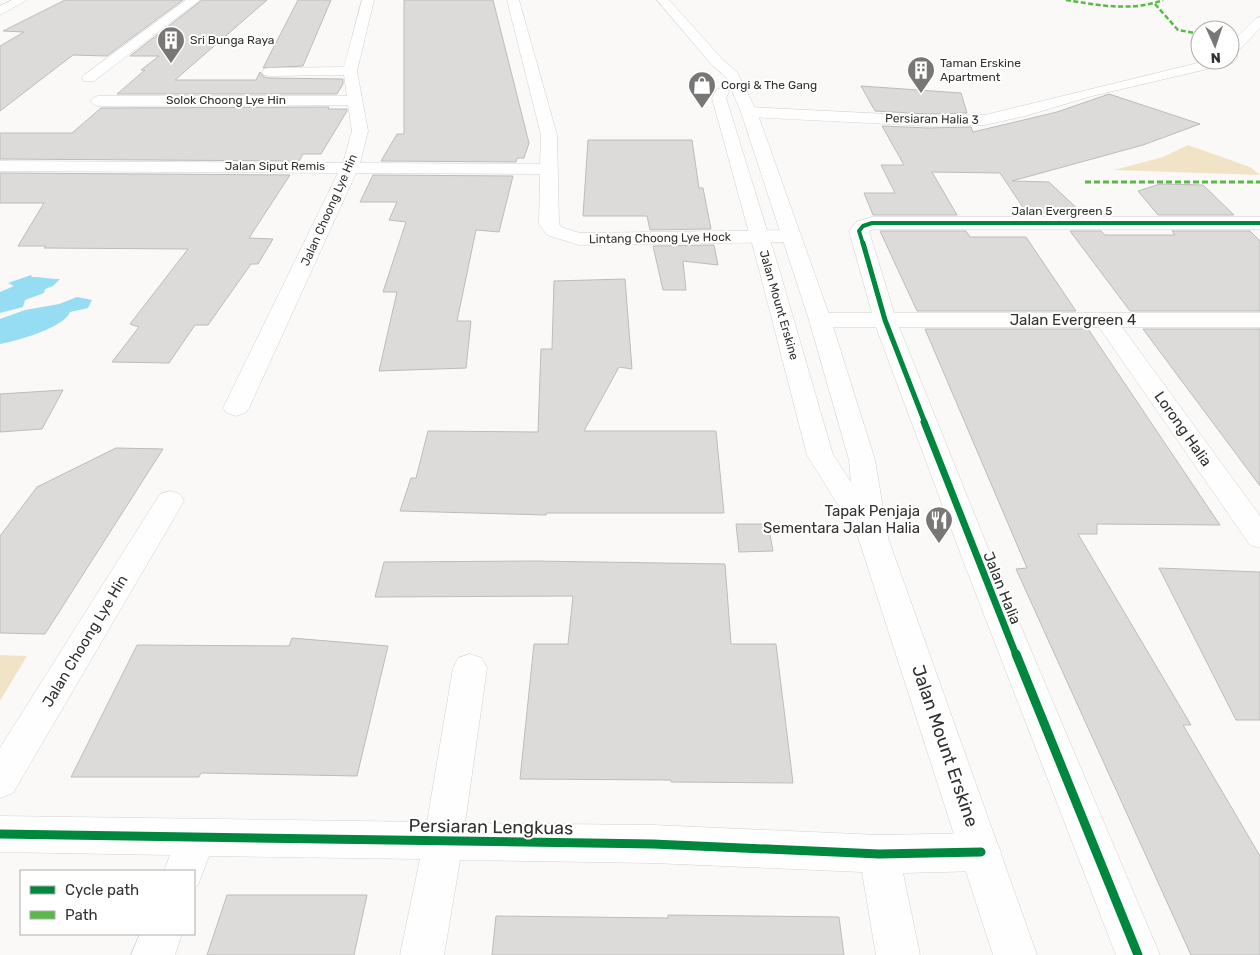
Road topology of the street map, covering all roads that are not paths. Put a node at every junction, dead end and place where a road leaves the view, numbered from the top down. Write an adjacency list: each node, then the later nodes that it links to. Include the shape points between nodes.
1 (21, 0): 6 (street)
2 (194, 0): 13 (street)
3 (368, 0): 11 (street, Jalan Choong Lye Hin)
4 (513, 0): 20 (street, Lintang Choong Lye Hock, via 549,136)
5 (662, 0): 9 (street, Jalan Mount Erskine)
6 (0, 11)
7 (1260, 21): 8 (street, Persiaran Halia 3)
8 (1240, 42)
9 (717, 62): 14 (street, Jalan Mount Erskine, via 715,74); 17 (street, Jalan Mount Erskine, via 732,75)
10 (1190, 68): 17 (street, Persiaran Halia 3, via 986,120 928,121)
11 (350, 71): 12 (street); 15 (street, Jalan Choong Lye Hin)
12 (269, 72)
13 (89, 78)
14 (722, 92): 17 (street, via 735,109); 21 (street, Jalan Mount Erskine, via 719,98)
15 (354, 100): 16 (street, Solok Choong Lye Hin); 19 (street, Jalan Choong Lye Hin, via 360,131)
16 (98, 101)
17 (749, 112): 21 (street, via 739,117 748,156); 24 (street, Jalan Mount Erskine)
18 (0, 166): 19 (street, Jalan Siput Remis)
19 (350, 167): 20 (street, Jalan Siput Remis); 32 (street, Jalan Choong Lye Hin)
20 (550, 169): 25 (street, Lintang Choong Lye Hock, via 548,224 554,231 580,239)
21 (739, 169): 25 (street, Jalan Mount Erskine)
22 (1260, 223): 23 (street, Jalan Evergreen 5, via 948,222 872,223)
23 (863, 226): 28 (street, Jalan Halia, via 859,231)
24 (792, 236): 25 (street, Lintang Choong Lye Hock); 27 (street, Jalan Mount Erskine)
25 (759, 237): 26 (street, Jalan Mount Erskine)
26 (769, 269): 27 (street, via 786,278 798,311); 31 (street, Jalan Mount Erskine)
27 (820, 320): 28 (street); 31 (street, via 811,322 802,330 815,374); 34 (street, Jalan Mount Erskine, via 862,460)
28 (885, 320): 30 (street, Jalan Evergreen 4); 48 (street, Jalan Halia, via 982,572)
29 (1260, 320): 30 (street, Jalan Evergreen 4)
30 (1106, 321): 35 (street, Lorong Halia)
31 (807, 406): 34 (street, Jalan Mount Erskine, via 820,455)
32 (236, 408)
33 (170, 501): 37 (street, Jalan Choong Lye Hin)
34 (874, 538): 40 (street, Jalan Mount Erskine)
35 (1260, 538)
36 (470, 668): 39 (street)
37 (0, 781)
38 (0, 834): 41 (street, Persiaran Lengkuas)
39 (443, 842): 41 (street, Persiaran Lengkuas); 42 (street, Persiaran Lengkuas, via 653,844); 45 (street)
40 (981, 852): 42 (street, Persiaran Lengkuas); 47 (street, Jalan Mount Erskine)
41 (190, 854)
42 (879, 854): 46 (street)
43 (161, 935): 44 (street)
44 (153, 955)
45 (422, 955)
46 (898, 955)
47 (1015, 955)
48 (1138, 955)

